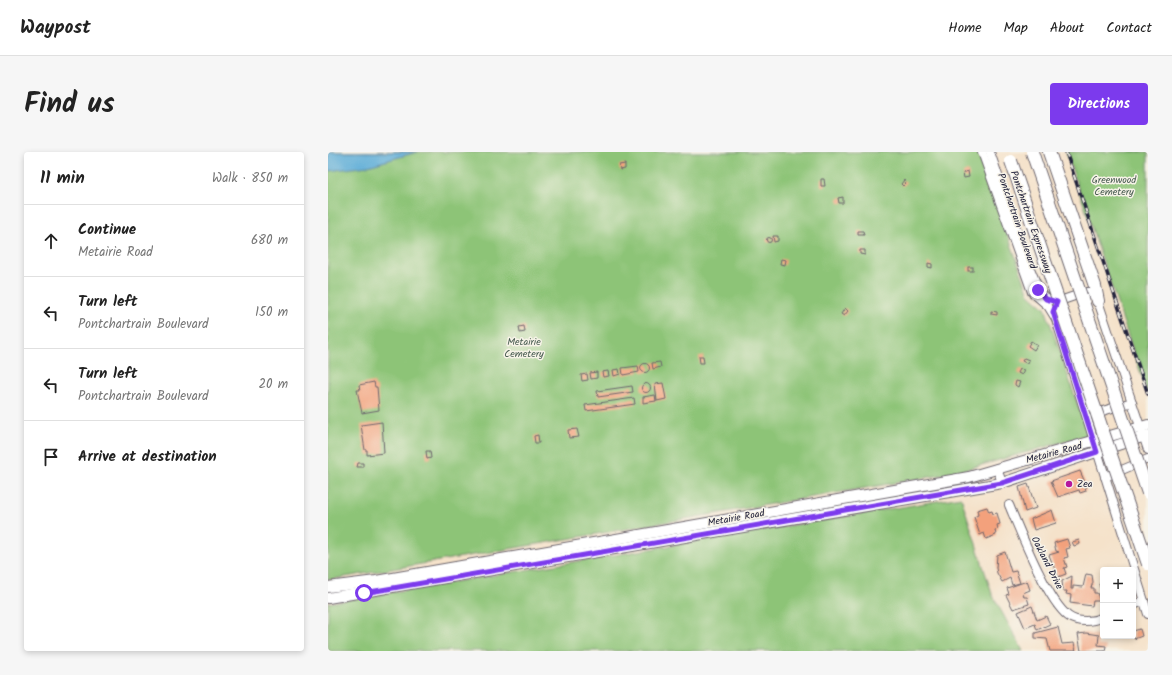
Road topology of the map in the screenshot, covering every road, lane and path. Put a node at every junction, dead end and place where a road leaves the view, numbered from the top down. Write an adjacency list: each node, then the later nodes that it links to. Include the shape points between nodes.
1 (982, 152): 8 (street, Pontchartrain Boulevard, via 1032,292)
2 (990, 152): 7 (street, Pontchartrain Boulevard, via 1038,290 1046,299)
3 (1032, 152): 19 (highway, bridge)
4 (1049, 152): 6 (highway)
5 (1009, 156): 21 (highway, Pontchartrain Expressway, bridge)
6 (1098, 301): 7 (street, via 1090,292 1086,292); 9 (street)
7 (1057, 302): 8 (street)
8 (1053, 312): 10 (street, Pontchartrain Boulevard)
9 (1132, 402): 10 (street); 11 (street)
10 (1087, 416): 12 (street, Pontchartrain Boulevard)
11 (1145, 431): 12 (main road, Metairie Road); 13 (street); 14 (main road, Metairie Road)
12 (1094, 442): 14 (street, Pontchartrain Boulevard); 16 (main road, Metairie Road)
13 (1148, 450)
14 (1097, 452): 17 (street, Pontchartrain Boulevard); 18 (main road, Metairie Road)
15 (1148, 459): 17 (street)
16 (997, 468): 18 (street); 22 (main road, Metairie Road, via 969,477)
17 (1105, 477): 24 (street, Pontchartrain Boulevard)
18 (1002, 483): 23 (main road, Metairie Road)
19 (1148, 493)
20 (1009, 505): 27 (street, Oakland Drive, via 1045,584 1060,607 1068,616 1079,620)
21 (1148, 564)
22 (328, 588)
23 (328, 598)
24 (1144, 600): 25 (street); 26 (street, Pontchartrain Boulevard)
25 (1136, 604)
26 (1148, 614)
27 (1100, 617)

